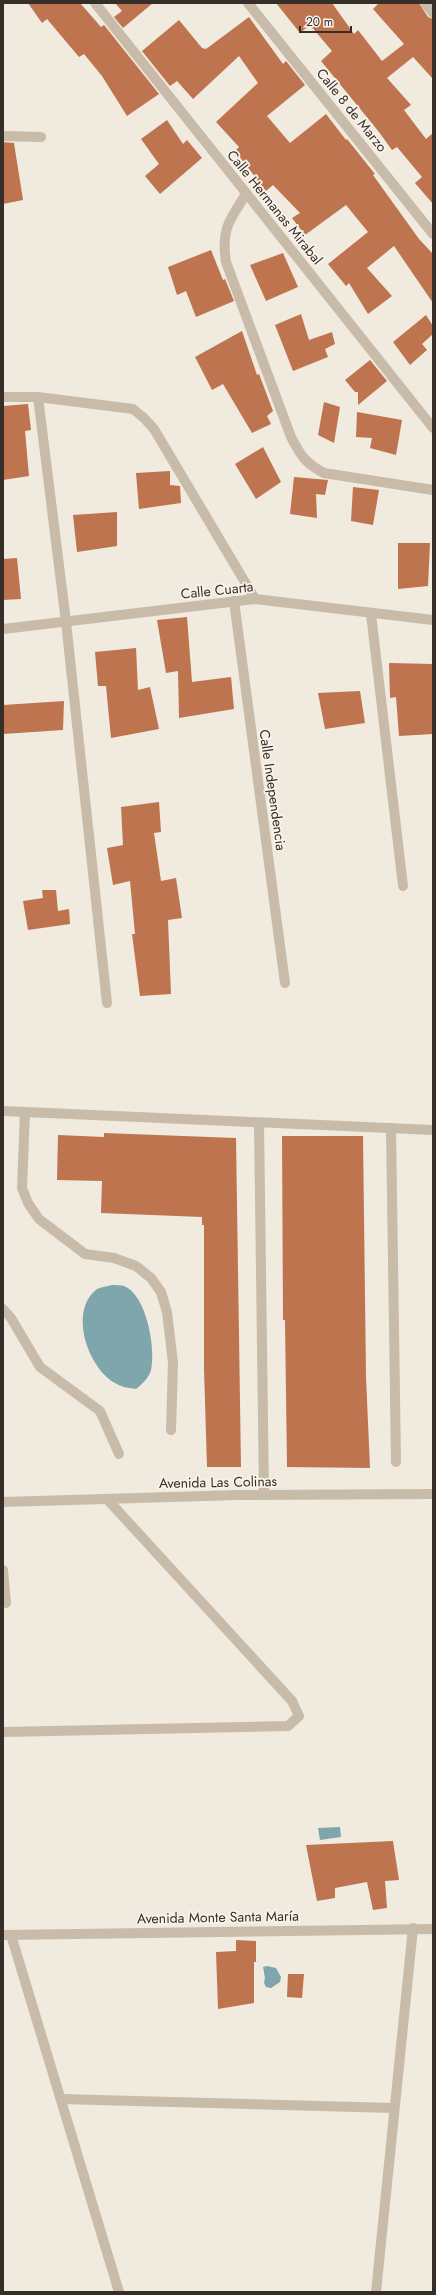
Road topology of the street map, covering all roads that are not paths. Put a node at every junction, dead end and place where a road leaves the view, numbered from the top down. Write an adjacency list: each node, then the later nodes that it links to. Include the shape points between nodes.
1 (95, 3): 7 (street, Calle Hermanas Mirabal)
2 (248, 3): 8 (street, Calle 8 de Marzo)
3 (425, 3): 4 (street)
4 (433, 13)
5 (3, 136): 6 (street)
6 (41, 137)
7 (246, 194): 11 (street, Calle Hermanas Mirabal); 12 (street, via 227,225 223,243 226,262 300,455 308,465 324,473)
8 (433, 234)
9 (3, 397): 10 (street)
10 (38, 397): 13 (street, via 133,409 144,418 154,428); 17 (street)
11 (433, 428)
12 (433, 490)
13 (255, 599): 14 (street, Calle Cuarta); 15 (street, Calle Cuarta)
14 (234, 601): 17 (street, Calle Cuarta); 20 (street, Calle Independencia)
15 (371, 614): 16 (street, Calle Cuarta); 19 (street)
16 (433, 620)
17 (66, 622): 18 (street, Calle Cuarta); 21 (street)
18 (3, 629)
19 (403, 886)
20 (285, 983)
21 (107, 1003)
22 (3, 1111): 23 (street)
23 (25, 1112): 24 (street); 28 (street, via 22,1188 39,1219 85,1254 114,1258 136,1266 151,1278 161,1292 167,1312 173,1363)
24 (259, 1123): 25 (street); 32 (street)
25 (390, 1128): 26 (street); 30 (street)
26 (433, 1130)
27 (3, 1309): 29 (street, via 40,1367 100,1411)
28 (171, 1430)
29 (119, 1454)
30 (396, 1462)
31 (433, 1494): 32 (street, Avenida Las Colinas)
32 (264, 1495): 33 (street, Avenida Las Colinas)
33 (107, 1499): 34 (street, Avenida Las Colinas); 37 (street, via 292,1701 298,1716 288,1726)
34 (3, 1502)
35 (3, 1570): 36 (street)
36 (6, 1603)
37 (3, 1732)
38 (413, 1928): 39 (street, Avenida Monte Santa María); 40 (street, Avenida Monte Santa María); 42 (street)
39 (433, 1929)
40 (7, 1935): 41 (street)
41 (61, 2099): 42 (street); 43 (street)
42 (394, 2108): 44 (street)
43 (119, 2292)
44 (376, 2292)

